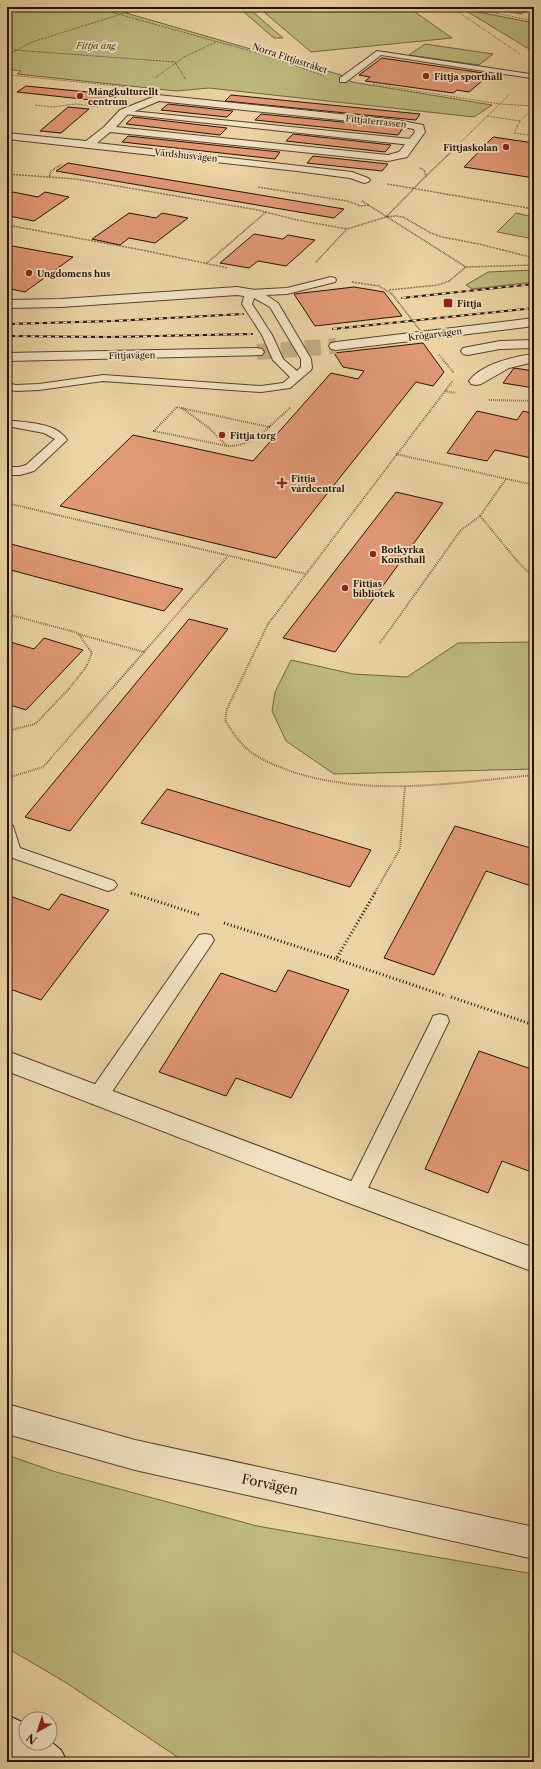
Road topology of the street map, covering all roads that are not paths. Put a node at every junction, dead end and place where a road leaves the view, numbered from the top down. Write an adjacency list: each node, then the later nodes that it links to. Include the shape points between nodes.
1 (530, 76): 2 (lane, via 380,53)
2 (342, 80)
3 (124, 112): 4 (street, Fittjaterrassen); 6 (lane); 6 (street, Fittjaterrassen, via 158,98 419,127 420,132)
4 (108, 129): 6 (street, Fittjaterrassen, via 388,158 402,155); 7 (street, Fittjaterrassen)
5 (7, 136): 7 (street, Värdshusvägen)
6 (411, 142)
7 (89, 144): 8 (street, Värdshusvägen, via 352,175)
8 (364, 180)
9 (331, 280): 10 (lane, via 288,291)
10 (250, 294): 11 (street, via 230,291 61,303); 19 (lane, via 247,304 267,335 278,360); 19 (lane, via 262,297 274,305 306,359 307,368)
11 (7, 304)
12 (534, 322): 14 (street, Krögarvägen)
13 (534, 344): 15 (street, Krögarvägen, via 500,345)
14 (336, 346)
15 (468, 351)
16 (257, 352): 17 (street, Fittjavägen)
17 (7, 357)
18 (534, 358): 20 (street, via 510,361)
19 (297, 377): 21 (lane, via 286,386 261,389 103,378 38,387)
20 (476, 381)
21 (7, 386)
22 (7, 422): 23 (lane, via 47,430 58,434 61,440 30,468)
23 (7, 471)
24 (7, 830): 25 (lane, via 13,852)
25 (108, 885)
26 (205, 940): 29 (lane)
27 (440, 1021): 30 (lane)
28 (7, 1061): 29 (street)
29 (98, 1096): 30 (street)
30 (356, 1194): 31 (street)
31 (534, 1260)
32 (7, 1419): 33 (street, Forvägen, via 135,1455)
33 (534, 1543)
34 (7, 1732): 35 (street)
35 (49, 1762)

